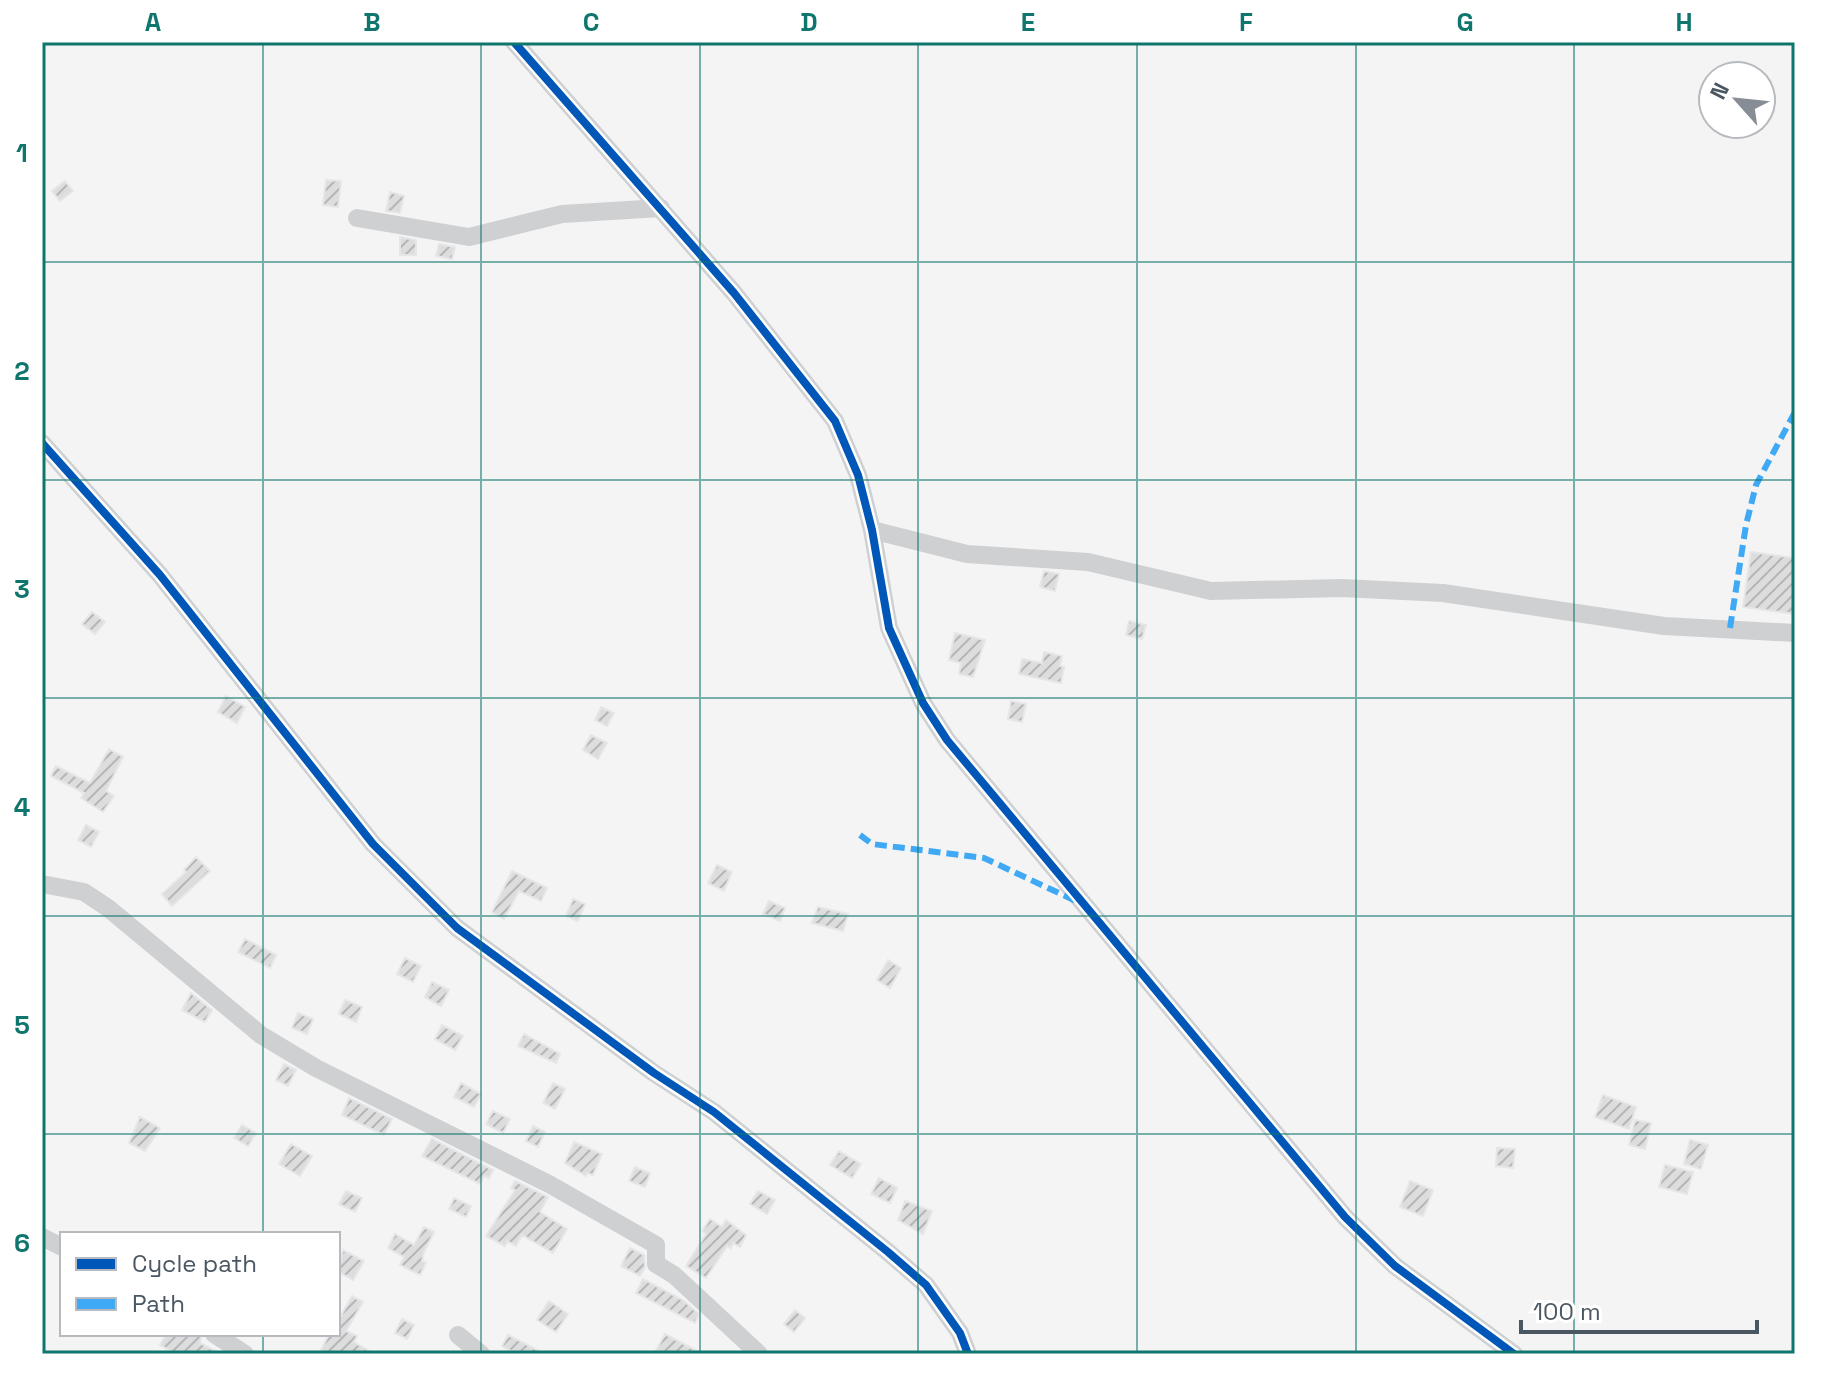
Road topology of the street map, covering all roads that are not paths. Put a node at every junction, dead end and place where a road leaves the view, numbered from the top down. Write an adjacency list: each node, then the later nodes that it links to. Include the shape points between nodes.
1 (514, 42): 2 (street)
2 (661, 208): 3 (street, via 562,214 469,237); 5 (street, via 835,421 858,475)
3 (357, 218)
4 (42, 443): 15 (street, via 160,575 373,844 447,918 714,1112 888,1252 926,1285 960,1333)
5 (872, 530): 6 (street, via 967,554 1088,562 1211,591 1342,588 1443,593 1664,626); 16 (street, via 889,628 923,703 947,740 1345,1217 1395,1266)
6 (1795, 633)
7 (42, 884): 14 (street, via 84,892 108,908 261,1035 316,1068 549,1184 656,1245 656,1264)
8 (42, 1237): 9 (street)
9 (60, 1246)
10 (458, 1335): 13 (street)
11 (217, 1336): 12 (street)
12 (245, 1354)
13 (481, 1354)
14 (759, 1354)
15 (968, 1354)
16 (1514, 1354)

